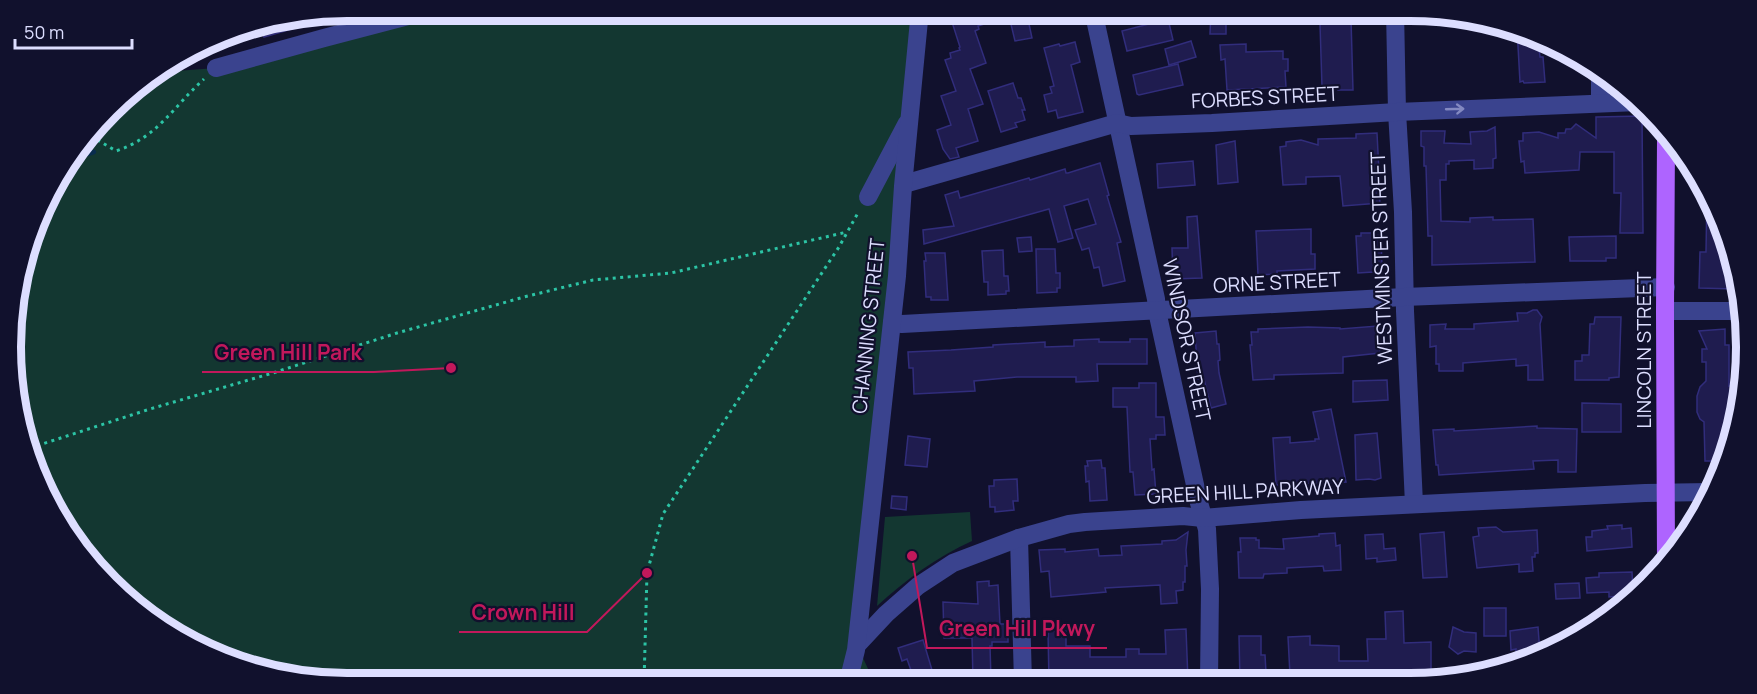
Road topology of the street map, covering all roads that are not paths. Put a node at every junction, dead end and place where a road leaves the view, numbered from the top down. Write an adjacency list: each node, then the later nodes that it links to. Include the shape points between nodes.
1 (389, 21): 5 (street)
2 (919, 21): 10 (street, CHANNING STREET)
3 (1095, 21): 11 (street, WINDSOR STREET)
4 (1395, 21): 9 (street, WESTMINSTER STREET)
5 (216, 68)
6 (1600, 82): 8 (street)
7 (1625, 102): 8 (street, FORBES STREET)
8 (1600, 103): 9 (street, FORBES STREET, one-way to 8)
9 (1397, 111): 11 (street, FORBES STREET, via 1212,123); 16 (street, WESTMINSTER STREET)
10 (910, 117): 13 (street, CHANNING STREET); 14 (street)
11 (1117, 123): 13 (street, FORBES STREET); 17 (street, WINDSOR STREET)
12 (1666, 145): 15 (main road, LINCOLN STREET)
13 (904, 184): 20 (street, CHANNING STREET)
14 (868, 196)
15 (1666, 286): 16 (street, ORNE STREET); 18 (main road, LINCOLN STREET)
16 (1404, 297): 17 (street, ORNE STREET); 23 (street, WESTMINSTER STREET)
17 (1157, 311): 20 (street, ORNE STREET); 24 (street, WINDSOR STREET)
18 (1665, 311): 19 (street); 21 (main road, LINCOLN STREET)
19 (1734, 311)
20 (892, 323): 27 (street, CHANNING STREET)
21 (1665, 492): 22 (street, GREEN HILL PARKWAY); 23 (street, GREEN HILL PARKWAY); 26 (main road, LINCOLN STREET)
22 (1701, 492)
23 (1414, 504): 24 (street, GREEN HILL PARKWAY)
24 (1203, 518): 25 (street, GREEN HILL PARKWAY, via 1085,522); 30 (street, WINDSOR STREET, via 1209,577)
25 (1019, 538): 27 (street, GREEN HILL PARKWAY, via 953,564 918,586); 29 (street)
26 (1666, 549)
27 (857, 645): 28 (street, GREEN HILL PARKWAY)
28 (850, 673)
29 (1023, 673)
30 (1209, 673)

